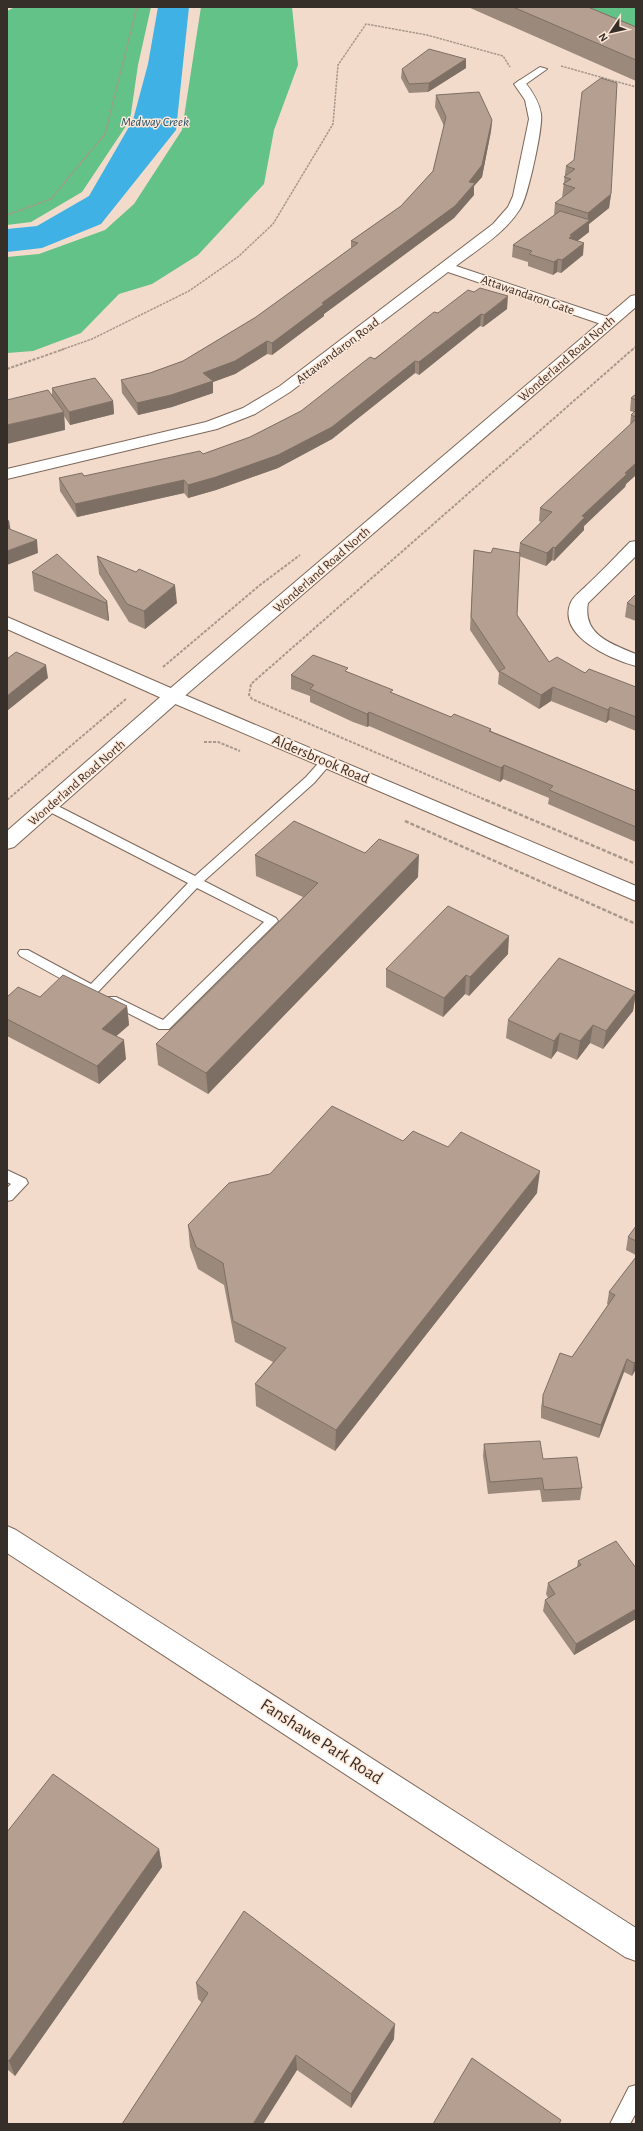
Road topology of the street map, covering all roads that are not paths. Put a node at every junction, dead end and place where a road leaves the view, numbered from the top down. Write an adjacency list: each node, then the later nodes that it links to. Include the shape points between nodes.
1 (543, 69): 2 (lane)
2 (520, 84): 3 (street, Attawandaron Road, via 532,99 535,119 520,196 514,208 498,227)
3 (446, 267): 5 (street, Attawandaron Gate); 6 (street, Attawandaron Road, via 285,389 249,411 204,428)
4 (636, 299): 5 (street, Wonderland Road North)
5 (609, 322): 10 (street, Wonderland Road North)
6 (7, 474)
7 (636, 546): 9 (street, via 580,602 576,612 579,624 591,639)
8 (7, 622): 10 (street, Aldersbrook Road)
9 (636, 660)
10 (174, 696): 11 (street, Aldersbrook Road); 12 (street, Wonderland Road North)
11 (327, 762): 14 (lane); 15 (street, Aldersbrook Road)
12 (48, 806): 13 (street, Wonderland Road North); 14 (lane)
13 (7, 842)
14 (196, 882): 17 (lane); 17 (lane, via 272,921 164,1026)
15 (636, 894)
16 (24, 953): 17 (lane)
17 (92, 991)
18 (7, 1176): 19 (lane, via 21,1182)
19 (7, 1196)
20 (7, 1538): 21 (street, Fanshawe Park Road)
21 (636, 1946)
22 (636, 2094): 23 (lane)
23 (620, 2124)

